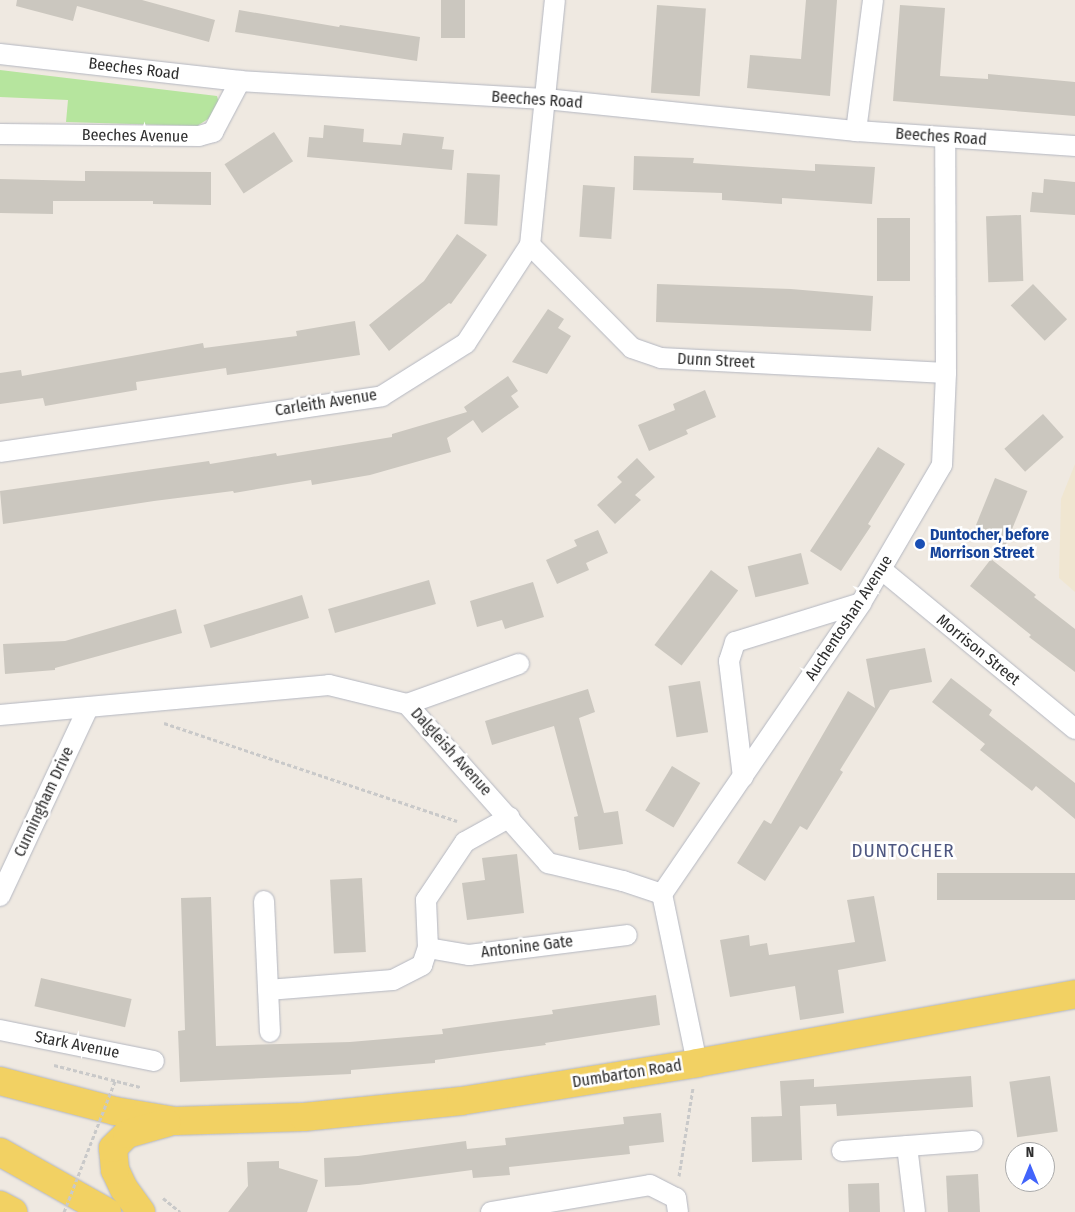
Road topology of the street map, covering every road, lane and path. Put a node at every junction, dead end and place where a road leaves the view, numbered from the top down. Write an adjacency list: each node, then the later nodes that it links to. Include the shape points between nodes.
1 (555, 0): 5 (street, Carleith Avenue)
2 (873, 0): 6 (street)
3 (0, 54): 4 (street, Beeches Road)
4 (240, 81): 5 (street, Beeches Road); 7 (street, Beeches Avenue, via 213,132 199,136)
5 (546, 99): 6 (street, Beeches Road); 10 (street, Carleith Avenue)
6 (856, 131): 8 (street, Beeches Road)
7 (0, 134)
8 (945, 138): 9 (street, Beeches Road); 11 (street, Auchentoshan Avenue)
9 (1075, 146)
10 (530, 245): 11 (street, Dunn Street, via 632,348 661,358); 12 (street, Carleith Avenue, via 466,343 382,396)
11 (946, 373): 13 (street, Auchentoshan Avenue, via 942,465)
12 (0, 452)
13 (882, 570): 14 (street, Auchentoshan Avenue); 20 (street, Morrison Street)
14 (862, 603): 21 (street, Auchentoshan Avenue); 21 (street, via 735,642 729,661)
15 (519, 664): 16 (street)
16 (407, 704): 17 (street, Dalgleish Avenue, via 328,685); 22 (street, Dalgleish Avenue)
17 (88, 708): 18 (street, Dalgleish Avenue); 25 (street, Cunningham Drive)
18 (0, 715)
19 (158, 721): 23 (path)
20 (1075, 729)
21 (743, 777): 24 (street, Auchentoshan Avenue)
22 (510, 817): 23 (street); 24 (street, Dalgleish Avenue, via 548,863)
23 (486, 830): 28 (street, via 465,842 426,900)
24 (662, 894): 34 (street)
25 (0, 896)
26 (264, 901): 29 (street)
27 (627, 935): 28 (street, Antonine Gate, via 469,955)
28 (428, 948): 29 (street, via 422,965 394,980)
29 (268, 990): 32 (street)
30 (1075, 994): 34 (main road, Dumbarton Road)
31 (0, 1030): 33 (street, Stark Avenue)
32 (270, 1032)
33 (154, 1061)
34 (696, 1063): 39 (main road, Dumbarton Road, via 461,1101 304,1117); 46 (path)
35 (48, 1064): 37 (path)
36 (0, 1081): 39 (main road, via 115,1111)
37 (115, 1081): 38 (path); 49 (path, bridge)
38 (146, 1089)
39 (175, 1121): 44 (main road, via 127,1134 113,1148 115,1170 124,1188)
40 (973, 1141): 41 (street)
41 (907, 1146): 42 (street); 53 (street)
42 (842, 1151)
43 (0, 1152): 50 (main road)
44 (150, 1204): 51 (path)
45 (0, 1205): 48 (main road)
46 (677, 1205): 47 (street, via 650,1185)
47 (558, 1206): 52 (street)
48 (13, 1212)
49 (64, 1212)
50 (106, 1212)
51 (180, 1212)
52 (490, 1212)
53 (915, 1212)

